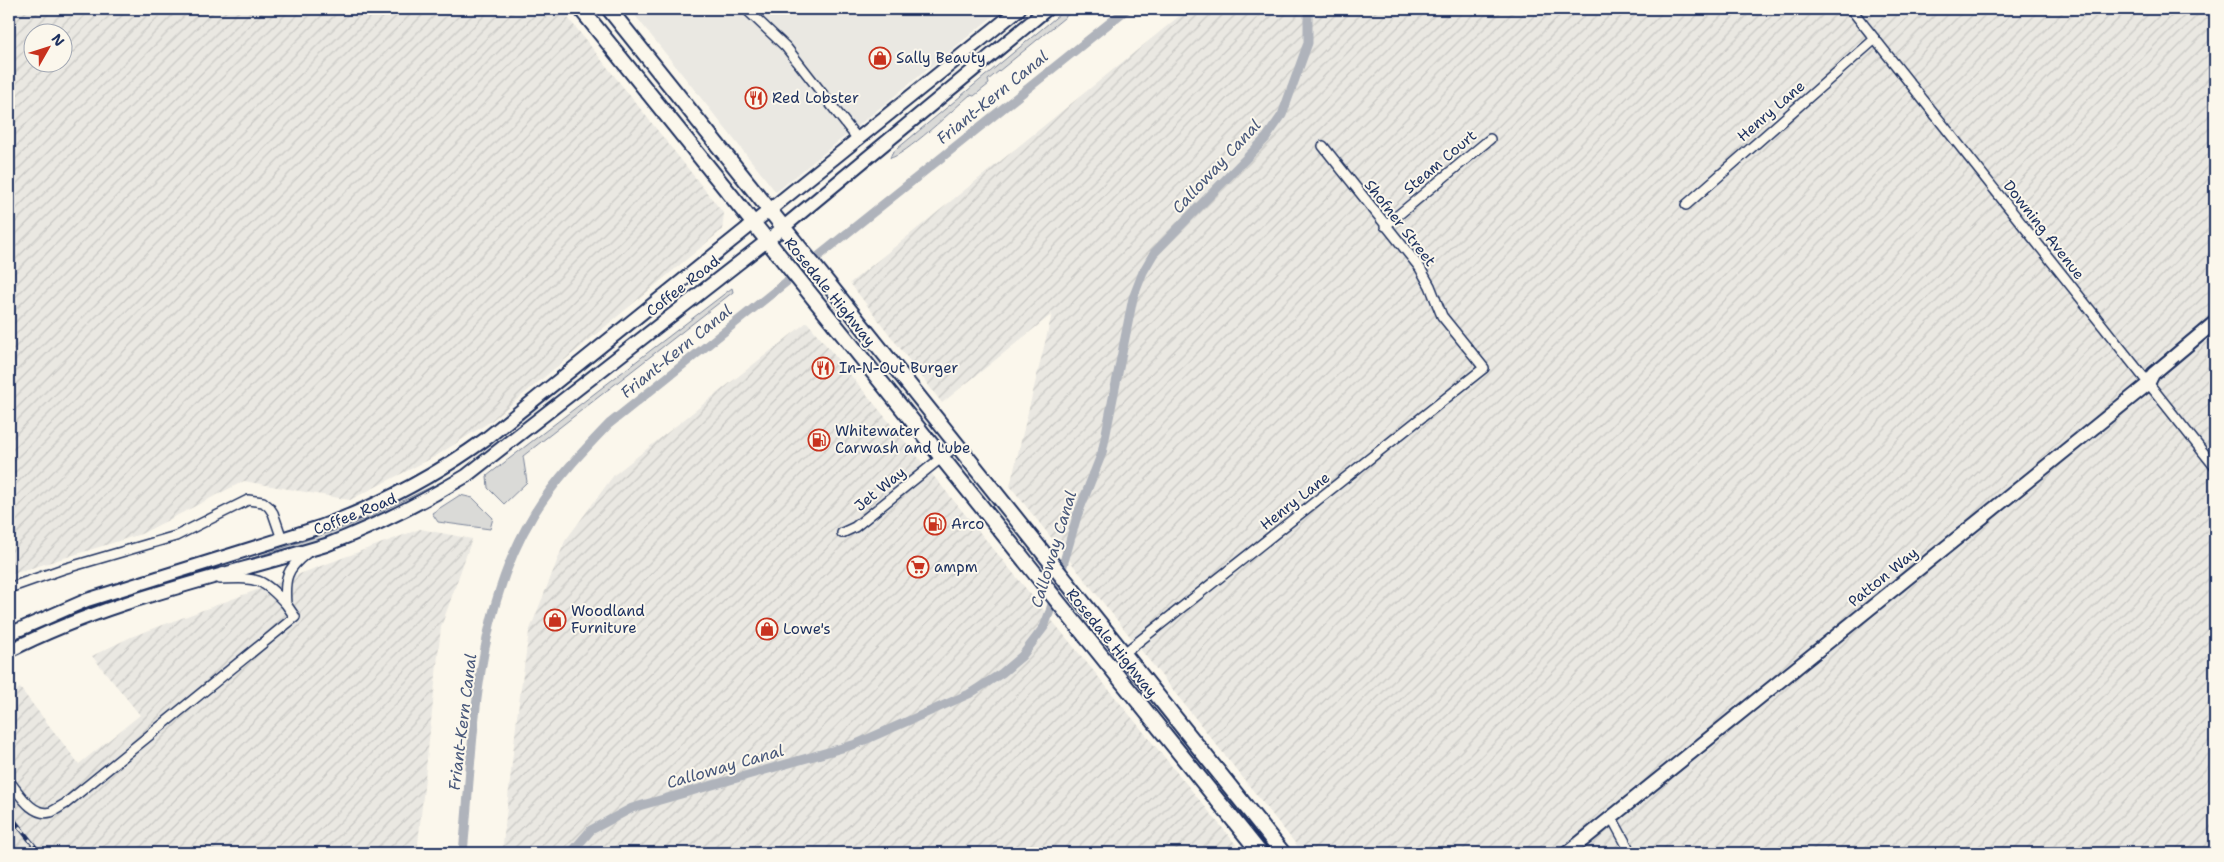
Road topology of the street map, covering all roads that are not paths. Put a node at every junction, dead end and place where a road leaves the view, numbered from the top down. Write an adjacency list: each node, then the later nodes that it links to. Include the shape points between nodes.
1 (581, 9): 13 (main road, Rosedale Highway)
2 (609, 9): 12 (main road, Rosedale Highway)
3 (746, 9): 8 (street, via 786,47)
4 (1019, 9): 8 (main road, Coffee Road)
5 (1046, 9): 15 (main road, Coffee Road)
6 (1851, 9): 7 (street, Downing Avenue)
7 (1875, 39): 11 (street, Henry Lane); 19 (street, Downing Avenue)
8 (857, 138): 12 (main road, Coffee Road)
9 (1490, 138): 14 (street, Steam Court)
10 (1323, 146): 14 (street, Shofner Street)
11 (1686, 205)
12 (770, 209): 13 (main road, Coffee Road); 15 (main road, Rosedale Highway)
13 (753, 223): 16 (main road, Rosedale Highway); 24 (main road, Coffee Road, via 456,460 377,504)
14 (1384, 226): 18 (street, Shofner Street, via 1424,275 1442,316)
15 (783, 227): 16 (main road, Coffee Road); 20 (main road, Rosedale Highway)
16 (768, 240): 21 (main road, Rosedale Highway); 25 (main road, Coffee Road, via 466,476 387,520)
17 (2215, 322): 19 (main road, Patton Way, via 2153,374)
18 (1484, 368): 32 (street, Henry Lane)
19 (2148, 384): 22 (street, Downing Avenue); 36 (main road, Patton Way)
20 (956, 446): 21 (street, Jet Way); 29 (main road, Rosedale Highway, via 1053,566)
21 (941, 457): 23 (street, Jet Way, via 855,527); 29 (main road, Rosedale Highway, via 1043,584)
22 (2215, 467)
23 (842, 533)
24 (282, 539): 27 (street, via 269,507 262,502 248,500 176,536 63,568); 30 (main road, Coffee Road, via 87,600)
25 (313, 549): 26 (main road, Coffee Road); 28 (street, Coffee Road, via 297,560 288,572)
26 (212, 579): 28 (street, Coffee Road, via 254,578 264,582); 31 (main road, Coffee Road, via 91,615)
27 (9, 588)
28 (286, 604): 35 (street, Coffee Road, via 295,617 65,804 51,812 34,809)
29 (1072, 604): 32 (main road, Rosedale Highway); 33 (main road, Rosedale Highway)
30 (9, 634)
31 (9, 651)
32 (1124, 654): 34 (main road, Rosedale Highway)
33 (1109, 666): 34 (main road, via 1126,671 1172,727); 37 (main road, Rosedale Highway)
34 (1189, 736): 38 (main road, Rosedale Highway)
35 (9, 781)
36 (1612, 818): 39 (main road, Patton Way); 40 (street)
37 (1260, 853)
38 (1283, 853)
39 (1567, 853)
40 (1631, 853)

